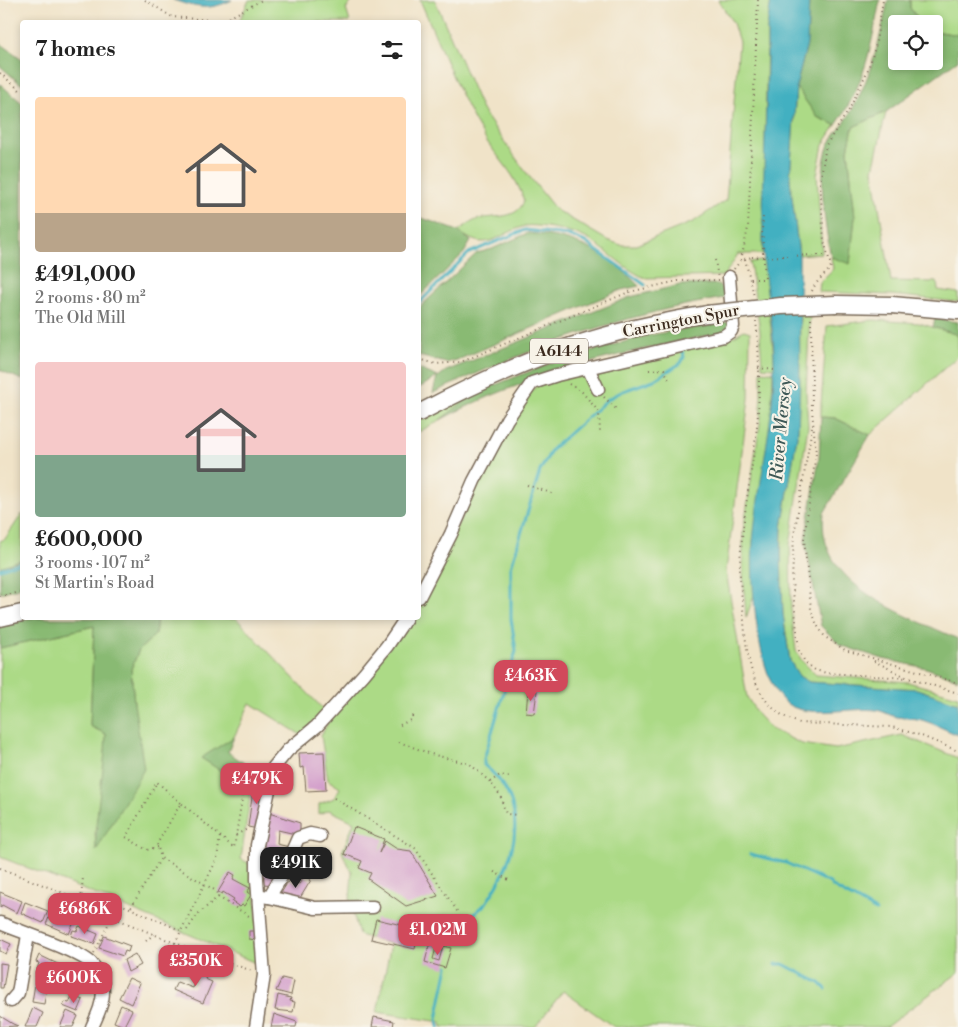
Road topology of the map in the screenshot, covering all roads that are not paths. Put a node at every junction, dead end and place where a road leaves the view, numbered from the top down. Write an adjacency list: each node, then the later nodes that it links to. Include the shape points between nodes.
1 (723, 278): 3 (street, via 733,317 728,334)
2 (958, 312): 5 (main road, Carrington Spur / A6144, bridge, via 892,305 836,304 707,314 591,340 478,383)
3 (588, 368): 4 (street); 6 (street, via 532,383 522,394 477,475)
4 (601, 393)
5 (421, 412)
6 (421, 593)
7 (20, 613): 8 (main road)
8 (0, 618)
9 (405, 620): 11 (street, via 388,646 324,718 274,766 257,845 257,880)
10 (320, 836): 11 (street, via 310,834 298,838 280,879)
11 (264, 896): 12 (street, via 315,908); 17 (street, via 264,975)
12 (373, 908)
13 (0, 923): 14 (street)
14 (28, 935): 15 (street, via 18,992); 16 (street, via 73,952 90,962 100,976 103,992)
15 (11, 1001)
16 (92, 1027)
17 (256, 1027)

